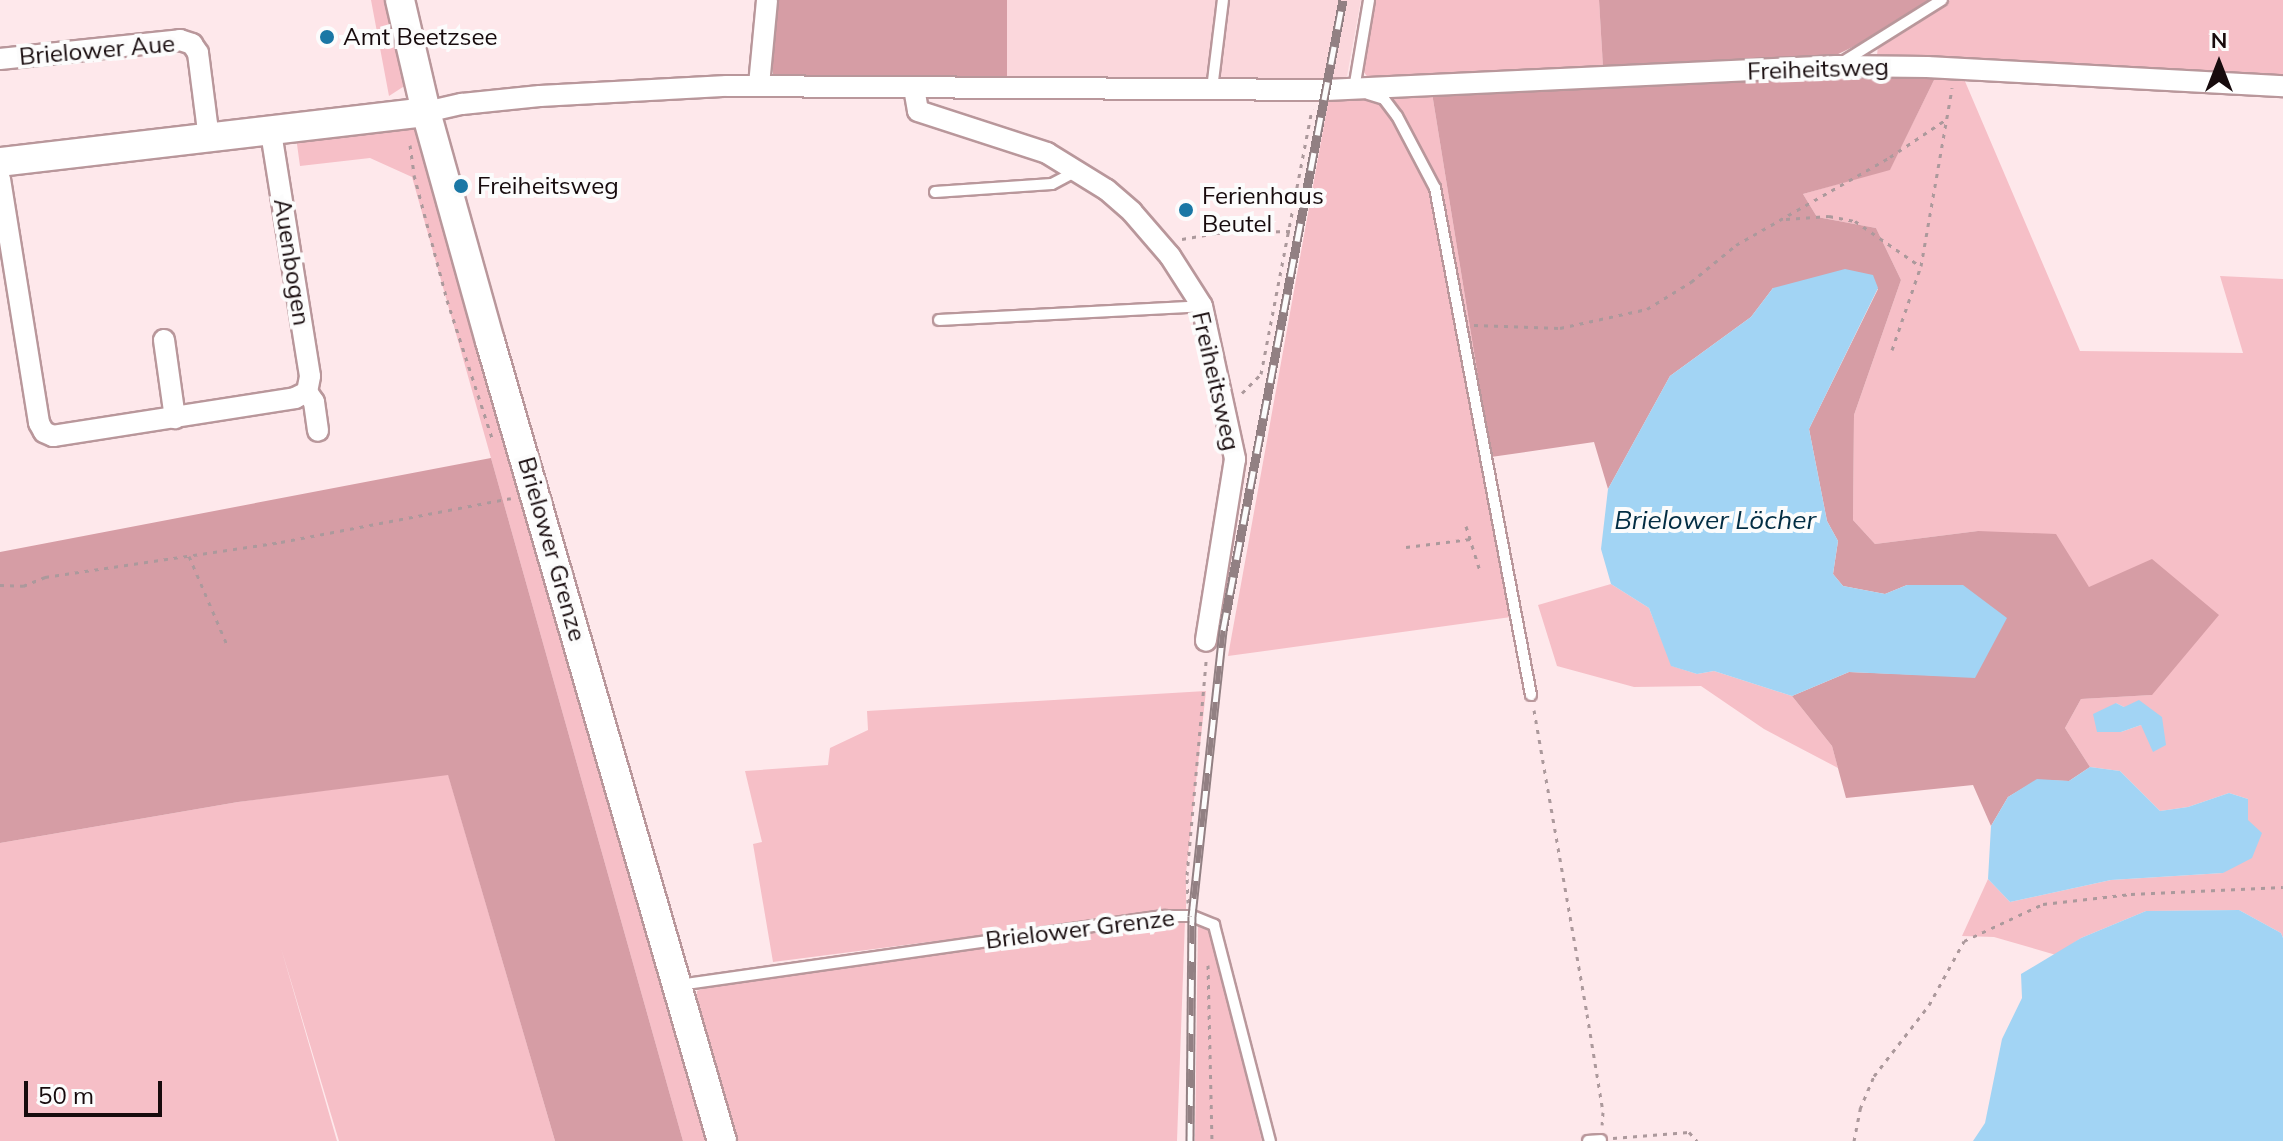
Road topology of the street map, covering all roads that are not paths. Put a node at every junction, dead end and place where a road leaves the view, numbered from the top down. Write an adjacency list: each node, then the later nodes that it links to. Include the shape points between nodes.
1 (400, 0): 13 (main road, Brielower Grenze)
2 (767, 0): 8 (street)
3 (1223, 0): 12 (lane)
4 (1369, 0): 11 (lane)
5 (1942, 0): 7 (lane)
6 (0, 59): 15 (street, Brielower Aue, via 180,40 192,44 198,53)
7 (1836, 66): 9 (street, Freiheitsweg); 11 (street, Freiheitsweg)
8 (759, 85): 10 (street, Freiheitsweg); 13 (street, Freiheitsweg, via 540,96)
9 (2283, 86)
10 (914, 88): 12 (street, Freiheitsweg); 17 (street, Freiheitsweg, via 918,111 1047,153)
11 (1353, 89): 12 (street, Freiheitsweg); 27 (lane, Freiheitsweg, via 1384,99 1435,188)
12 (1212, 90)
13 (426, 112): 14 (main road); 28 (main road, Brielower Grenze)
14 (271, 132): 15 (main road); 23 (street, Auenbogen, via 310,376)
15 (209, 139): 16 (main road)
16 (0, 162)
17 (1078, 170): 19 (lane, via 1052,184); 20 (street, Freiheitsweg, via 1132,212)
18 (0, 179): 24 (street, via 44,432 53,436)
19 (935, 192)
20 (1202, 306): 21 (lane); 26 (street, Freiheitsweg, via 1235,459)
21 (939, 320)
22 (164, 340): 24 (street)
23 (307, 392): 24 (street); 25 (street, Auenbogen, via 314,402)
24 (175, 418)
25 (318, 431)
26 (1206, 641)
27 (1531, 695)
28 (677, 985): 30 (main road, Brielower Grenze); 31 (lane, Brielower Grenze, via 1189,915 1214,925)
29 (1601, 1140): 32 (lane)
30 (722, 1141)
31 (1270, 1141)
32 (1588, 1141)

